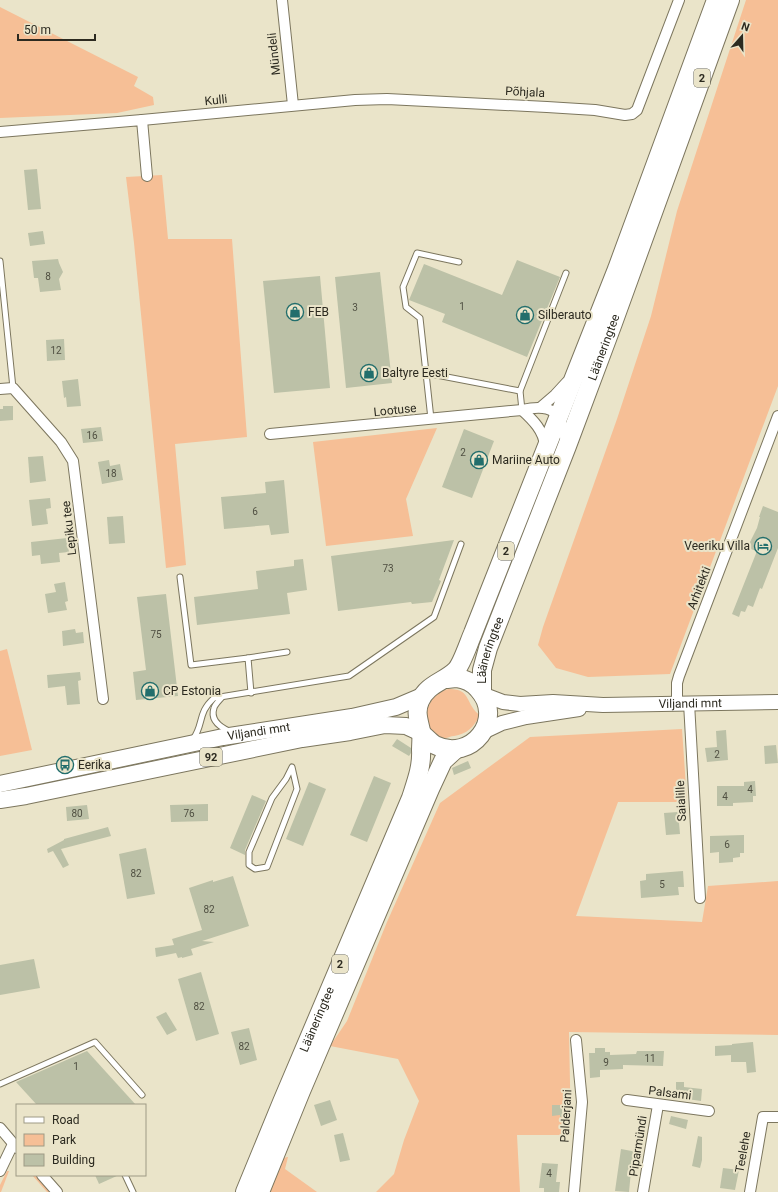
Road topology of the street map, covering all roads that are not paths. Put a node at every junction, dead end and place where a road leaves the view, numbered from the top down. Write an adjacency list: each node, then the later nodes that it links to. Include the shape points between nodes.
1 (282, 0): 5 (street, Mündeli)
2 (679, 0): 5 (street, Põhjala, via 640,103 632,114 547,106 387,99)
3 (716, 0): 12 (highway, Lääneringtee / 2, via 623,254)
4 (730, 0): 23 (highway, Lääneringtee / 2)
5 (293, 105): 6 (street, Kulli)
6 (142, 120): 7 (street, Kulli); 8 (street)
7 (0, 132)
8 (147, 176)
9 (0, 262): 14 (lane)
10 (459, 262): 13 (lane, via 417,253 404,287 406,307 420,318)
11 (566, 272): 16 (lane)
12 (578, 368): 17 (street, Lootuse, via 555,395); 20 (highway, Lääneringtee / 2)
13 (426, 374): 16 (lane); 21 (lane)
14 (12, 388): 15 (street); 34 (street, Lepiku tee, via 61,442 73,461)
15 (0, 389)
16 (520, 391): 18 (lane)
17 (540, 407): 18 (street, Lootuse); 20 (street, via 550,410)
18 (522, 410): 21 (street, Lootuse); 24 (street, via 542,432)
19 (778, 416): 36 (street, Arhitekti, via 679,676 677,683)
20 (559, 417): 23 (street); 24 (highway, Lääneringtee / 2)
21 (431, 419): 22 (street, Lootuse)
22 (270, 434)
23 (567, 446): 31 (highway, Lääneringtee / 2, via 488,648 482,670)
24 (545, 453): 29 (highway, Lääneringtee / 2, via 458,669)
25 (461, 544): 30 (lane, via 434,617 427,622 349,676)
26 (180, 577): 28 (lane, via 191,665)
27 (287, 652): 28 (lane)
28 (248, 658): 30 (lane)
29 (445, 679): 31 (highway, Lääneringtee, via 457,678 467,681); 32 (highway, Lääneringtee / 2, via 435,683)
30 (251, 692): 33 (lane)
31 (482, 694): 37 (street, Viljandi mnt, via 503,702 520,704 553,702); 38 (highway, Lääneringtee / 2, via 488,712)
32 (422, 696): 39 (highway, Lääneringtee / 2, via 417,710); 40 (main road, Viljandi mnt / 92, via 396,707 352,717)
33 (222, 697): 40 (lane, via 214,708 214,717 218,726); 41 (lane, via 214,698 206,704 195,736)
34 (104, 699)
35 (778, 702): 36 (street, Viljandi mnt)
36 (683, 704): 37 (street, Viljandi mnt); 46 (street, Saialille)
37 (603, 706): 38 (street, Viljandi mnt, via 526,717 502,723)
38 (483, 732): 42 (highway, Lääneringtee / 2, via 470,745)
39 (421, 733): 42 (highway, via 434,744); 45 (main road, Viljandi mnt / 92, via 406,726 385,725 302,739); 61 (highway, Lääneringtee / 2, via 419,772 411,798)
40 (237, 735): 41 (main road, Viljandi mnt / 92)
41 (189, 744): 44 (main road, Viljandi mnt / 92)
42 (455, 750): 62 (highway, Lääneringtee / 2, via 443,761 430,789)
43 (292, 767): 43 (lane, via 272,798 249,852 249,865 255,869 267,867 297,789)
44 (0, 784)
45 (0, 800)
46 (700, 898)
47 (576, 1040): 63 (street, Palderjani, via 582,1102)
48 (0, 1084): 49 (lane, via 95,1042)
49 (142, 1095)
50 (627, 1100): 51 (street, Palsami)
51 (658, 1105): 52 (street, Palsami); 64 (street, Piparmündi)
52 (709, 1111)
53 (778, 1117): 65 (street, Teelehe, via 762,1117)
54 (0, 1128): 55 (street)
55 (15, 1146): 56 (street)
56 (0, 1171)
57 (43, 1176): 59 (street)
58 (125, 1176): 60 (lane)
59 (57, 1192)
60 (133, 1192)
61 (245, 1192)
62 (260, 1192)
63 (574, 1192)
64 (643, 1192)
65 (750, 1192)

